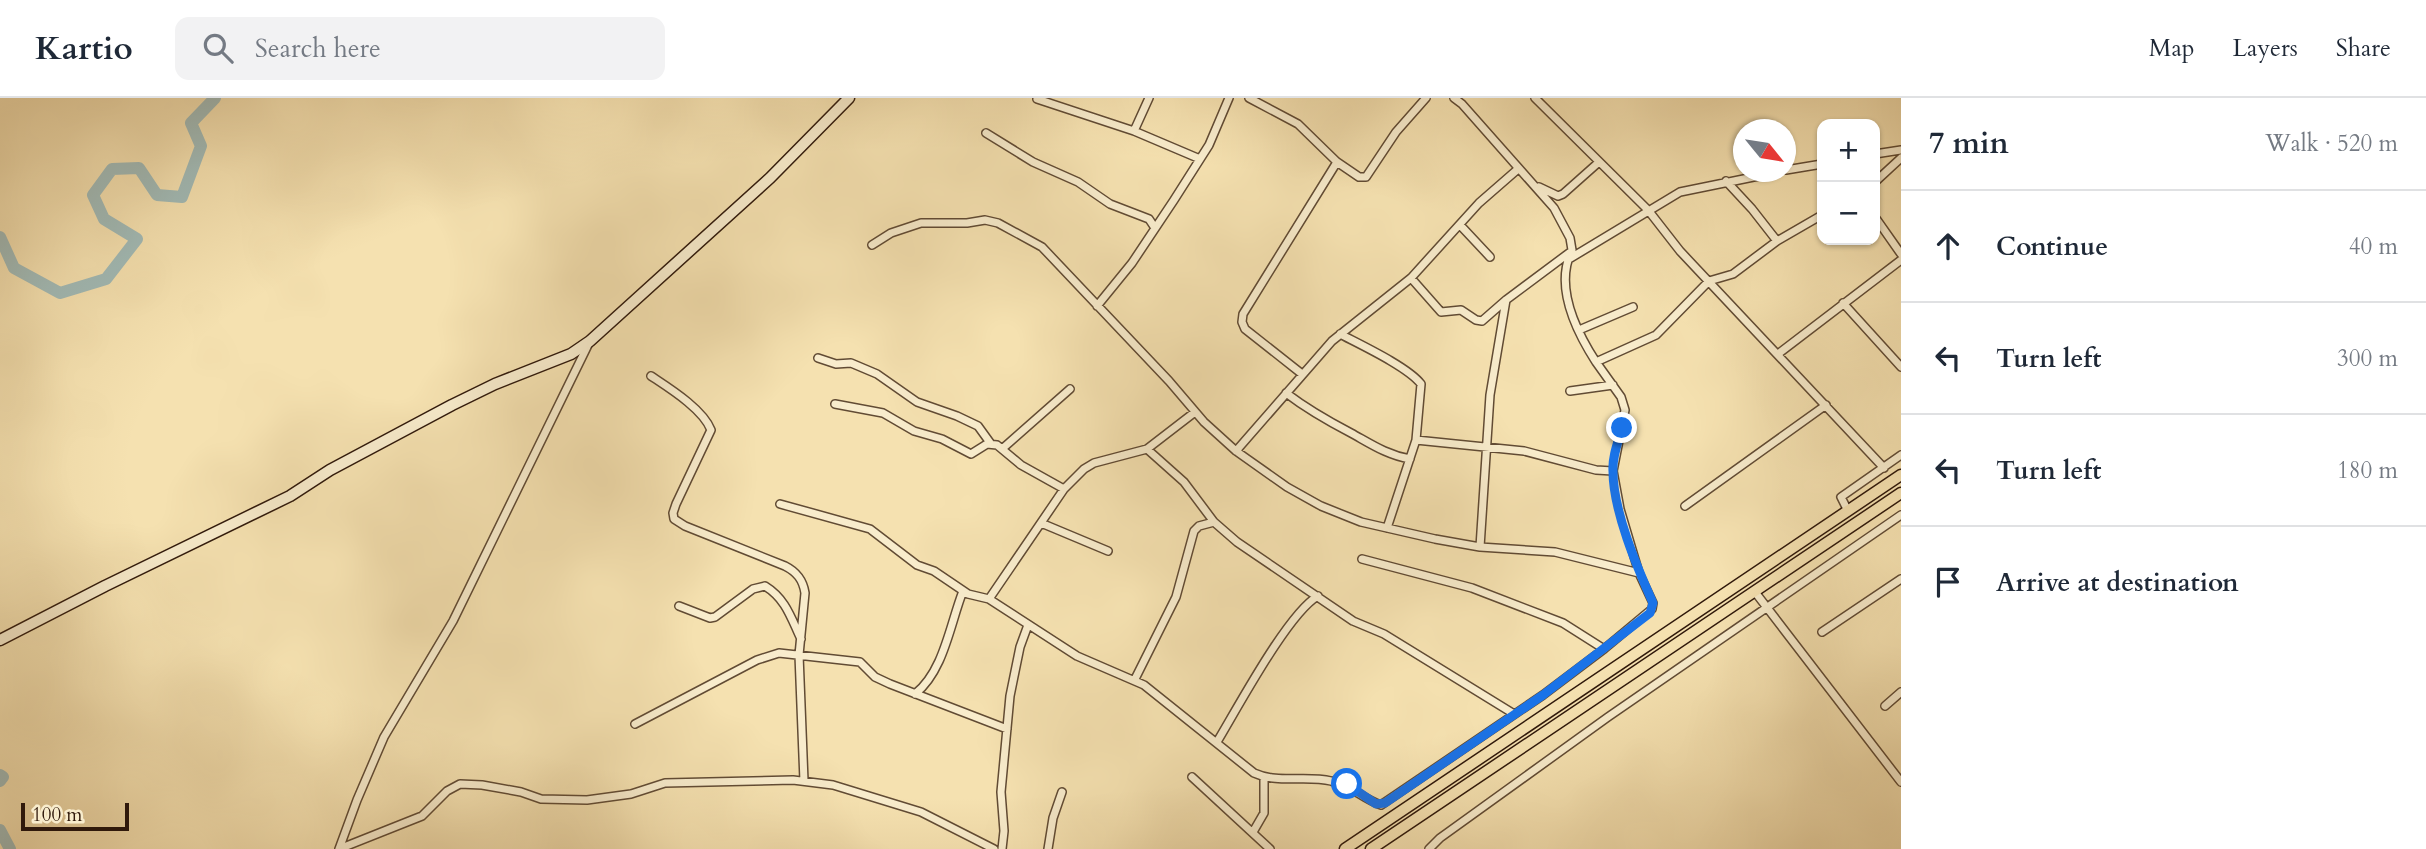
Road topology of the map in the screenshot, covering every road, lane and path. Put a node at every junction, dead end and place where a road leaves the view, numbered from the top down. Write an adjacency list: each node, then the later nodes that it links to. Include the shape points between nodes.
1 (849, 98): 44 (street, via 770,178)
2 (1149, 98): 9 (street)
3 (1229, 98): 14 (street)
4 (1249, 98): 15 (street, via 1297,124)
5 (1426, 98): 15 (street, via 1366,177)
6 (1454, 98): 19 (street)
7 (1535, 98): 16 (street)
8 (1037, 99): 9 (street)
9 (1134, 131): 14 (street)
10 (986, 133): 28 (street, via 1110,204 1149,219)
11 (1901, 150): 12 (street)
12 (1880, 153)
13 (1901, 158): 20 (street)
14 (1200, 159): 28 (street)
15 (1337, 162): 49 (street, via 1243,314 1245,329)
16 (1599, 162): 23 (street, via 1558,196); 24 (street)
17 (1817, 165): 18 (street)
18 (1796, 168)
19 (1518, 169): 23 (street); 27 (street)
20 (1880, 177)
21 (1733, 180): 22 (street)
22 (1726, 181): 24 (street, via 1680,192); 29 (street)
23 (1535, 185): 31 (street, via 1558,214)
24 (1648, 210): 34 (street); 37 (street)
25 (1817, 218): 29 (street)
26 (1880, 224): 32 (street)
27 (1460, 225): 33 (street); 36 (street)
28 (1155, 228): 40 (street)
29 (1777, 241): 37 (street, via 1733,274)
30 (872, 244): 40 (street, via 921,223 990,220 1042,247)
31 (1572, 250): 34 (street); 38 (street)
32 (1901, 254)
33 (1490, 257)
34 (1567, 260): 42 (street, via 1568,301)
35 (1901, 260): 39 (street)
36 (1411, 278): 38 (street, via 1438,310 1461,310 1479,322); 43 (street)
37 (1709, 281): 45 (street); 47 (street, via 1656,335)
38 (1506, 300): 60 (street, via 1490,395)
39 (1843, 303): 45 (street); 48 (street)
40 (1097, 306): 57 (street)
41 (1633, 307): 42 (street)
42 (1578, 330): 47 (street)
43 (1340, 334): 49 (street); 58 (street, via 1418,379 1422,390)
44 (590, 341): 91 (street, via 571,354 452,405 290,496); 105 (street, via 453,621 384,737 339,849 422,816 460,784 541,799 587,800 631,794 665,783)
45 (1778, 354): 56 (street)
46 (818, 358): 59 (street, via 851,363 877,374 917,401 978,426)
47 (1596, 362): 51 (street)
48 (1900, 364)
49 (1302, 374): 54 (street)
50 (651, 376): 92 (street, via 694,408 711,430 676,504 674,519 793,570 804,584)
51 (1613, 385): 53 (street); 67 (street, via 1625,410)
52 (1070, 389): 61 (street)
53 (1570, 391)
54 (1286, 393): 63 (street); 65 (street, via 1376,448)
55 (835, 404): 59 (street, via 883,413 965,453 975,454)
56 (1826, 405): 66 (street); 72 (street)
57 (1195, 412): 62 (street); 63 (street)
58 (1416, 440): 60 (street); 65 (street)
59 (991, 443): 61 (street)
60 (1487, 446): 67 (street); 78 (street)
61 (1002, 449): 69 (street)
62 (1147, 449): 69 (street, via 1094,463); 75 (street, via 1184,482)
63 (1236, 452): 77 (street, via 1321,506)
64 (1901, 455): 66 (street)
65 (1410, 459): 77 (street)
66 (1884, 468): 73 (street, via 1841,497)
67 (1613, 471): 81 (street)
68 (1901, 475): 73 (main road)
69 (1064, 489): 76 (street)
70 (1901, 493): 84 (main road)
71 (780, 504): 83 (street, via 874,531)
72 (1685, 506)
73 (1848, 511): 113 (main road)
74 (1901, 515): 88 (street)
75 (1214, 522): 85 (street); 95 (street, via 1194,531 1176,597)
76 (1041, 523): 79 (street); 86 (street)
77 (1387, 528): 78 (street)
78 (1480, 547): 81 (street, via 1555,552)
79 (1108, 551)
80 (1362, 559): 93 (street, via 1472,588 1563,623)
81 (1639, 573): 93 (street, via 1652,609)
82 (1901, 579): 90 (street)
83 (962, 592): 86 (street); 97 (street, via 943,650)
84 (1755, 592): 88 (street); 114 (main road)
85 (1318, 596): 99 (street); 102 (street, via 1280,639)
86 (989, 599): 89 (street)
87 (679, 606): 92 (street, via 715,617 753,589 765,586 790,610)
88 (1765, 607): 106 (street); 115 (street)
89 (1028, 625): 95 (street, via 1077,656); 101 (street, via 1014,668)
90 (1822, 632)
91 (0, 640)
92 (801, 640): 94 (street)
93 (1605, 649): 99 (street)
94 (799, 655): 97 (street, via 860,662 879,679); 100 (street, via 768,655); 105 (street)
95 (1135, 679): 102 (street)
96 (1901, 692): 98 (street)
97 (915, 694): 101 (street)
98 (1885, 706)
99 (1514, 714): 104 (street, via 1381,805 1347,784)
100 (635, 724)
101 (1007, 729): 110 (street)
102 (1217, 743): 104 (street)
103 (1192, 777): 108 (street)
104 (1264, 777): 108 (street, via 1264,813)
105 (804, 781): 109 (street, via 833,785 921,812)
106 (1901, 782)
107 (1062, 792): 111 (street)
108 (1253, 832): 112 (street)
109 (994, 849)
110 (1002, 849)
111 (1048, 849)
112 (1270, 849)
113 (1345, 849)
114 (1371, 849)
115 (1429, 849)

